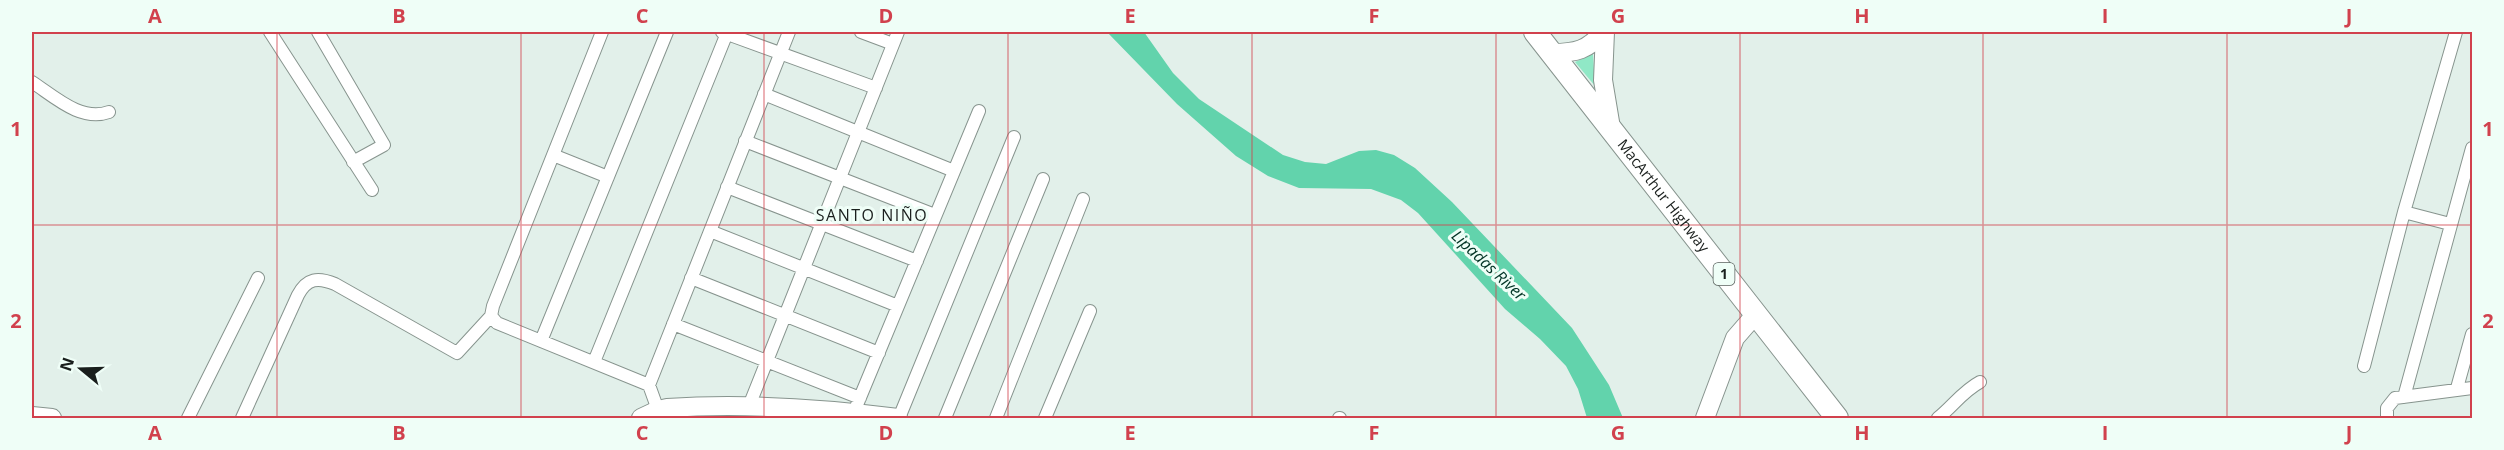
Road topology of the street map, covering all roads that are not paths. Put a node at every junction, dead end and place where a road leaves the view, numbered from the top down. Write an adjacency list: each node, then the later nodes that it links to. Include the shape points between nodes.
1 (270, 32): 25 (street)
2 (318, 32): 25 (street, via 384,145)
3 (602, 32): 24 (street)
4 (667, 32): 27 (street)
5 (724, 32): 12 (street); 52 (street)
6 (789, 32): 12 (street)
7 (861, 32): 11 (street)
8 (1535, 32): 13 (highway, MacArthur Highway / 1)
9 (1604, 32): 13 (street, via 1580,51); 19 (street, via 1602,80)
10 (2456, 32): 33 (street)
11 (896, 38): 15 (street)
12 (780, 53): 15 (street); 16 (street)
13 (1552, 53): 19 (highway, MacArthur Highway / 1)
14 (32, 82): 18 (street, via 86,115)
15 (876, 88): 20 (street)
16 (764, 94): 20 (street); 22 (street)
17 (978, 111): 26 (street)
18 (109, 112)
19 (1612, 130): 45 (highway, MacArthur Highway / 1)
20 (859, 133): 26 (street); 28 (street)
21 (1014, 137): 67 (street)
22 (746, 141): 28 (street); 30 (street)
23 (2472, 148): 36 (street)
24 (553, 155): 27 (street); 46 (street)
25 (353, 162): 31 (street)
26 (954, 171): 34 (street)
27 (608, 177): 49 (street)
28 (841, 178): 34 (street); 35 (street)
29 (1043, 179): 68 (street)
30 (727, 187): 35 (street); 37 (street)
31 (372, 190)
32 (1083, 199): 69 (street)
33 (2404, 212): 36 (street); 53 (street)
34 (935, 215): 38 (street)
35 (822, 224): 38 (street); 39 (street)
36 (2450, 224): 58 (street)
37 (710, 231): 39 (street); 41 (street)
38 (917, 261): 42 (street)
39 (804, 269): 42 (street); 44 (street)
40 (258, 278): 64 (street)
41 (691, 278): 44 (street); 47 (street)
42 (898, 306): 50 (street)
43 (1090, 311): 70 (street)
44 (785, 315): 50 (street); 51 (street)
45 (1755, 315): 71 (street, via 1735,338); 72 (highway, MacArthur Highway / 1)
46 (491, 316): 49 (street, via 497,323); 65 (street, via 457,353 335,284 310,280 298,295)
47 (673, 324): 51 (street); 55 (street)
48 (2472, 334): 56 (street)
49 (541, 341): 52 (street)
50 (879, 353): 59 (street)
51 (767, 361): 59 (street); 60 (street)
52 (594, 362): 55 (street)
53 (2364, 366)
54 (1980, 382): 73 (street)
55 (649, 385): 61 (street)
56 (2457, 388): 57 (street); 58 (street)
57 (2472, 388)
58 (2404, 397): 74 (street, via 2388,405)
59 (857, 405): 60 (street); 67 (street)
60 (749, 406): 61 (street)
61 (658, 410): 66 (street)
62 (32, 416): 63 (street)
63 (52, 418)
64 (188, 418)
65 (242, 418)
66 (640, 418)
67 (898, 418)
68 (945, 418)
69 (996, 418)
70 (1045, 418)
71 (1705, 418)
72 (1837, 418)
73 (1938, 418)
74 (2387, 418)

